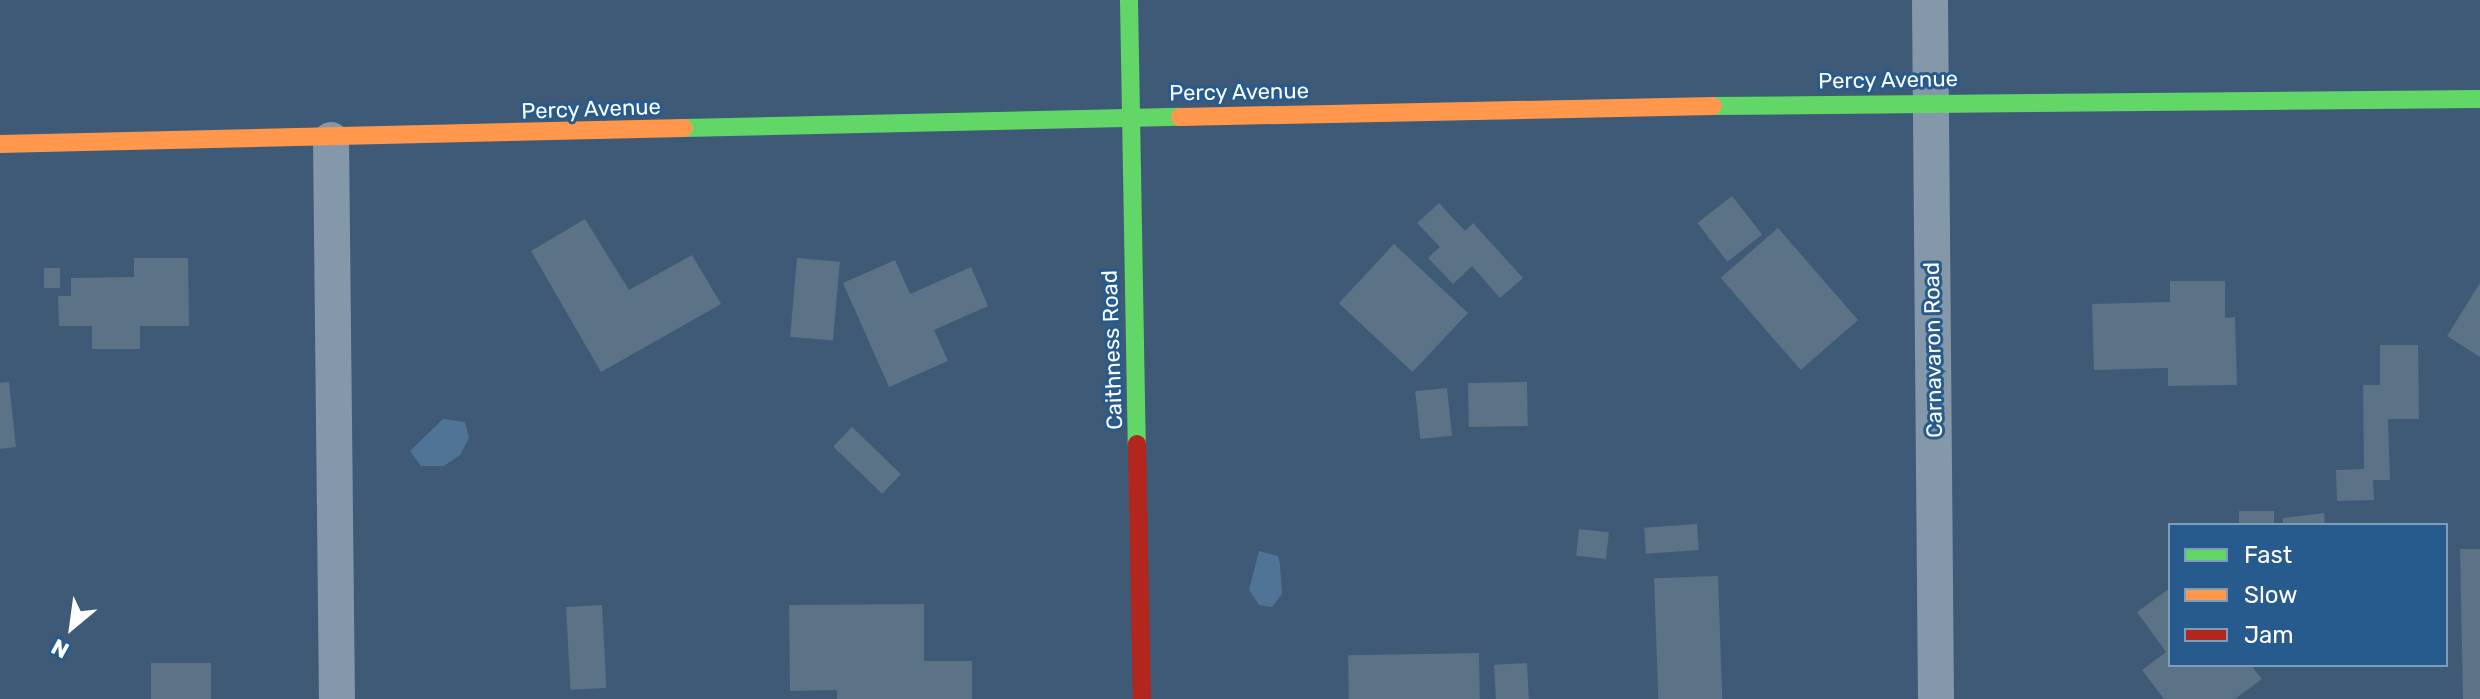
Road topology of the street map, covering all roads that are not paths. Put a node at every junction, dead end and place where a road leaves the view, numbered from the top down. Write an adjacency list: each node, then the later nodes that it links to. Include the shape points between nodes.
1 (1129, 0): 5 (street, Caithness Road)
2 (1930, 0): 4 (street, Carnavaron Road)
3 (2480, 99): 4 (street, Percy Avenue)
4 (1931, 103): 5 (street, Percy Avenue); 10 (street, Carnavaron Road)
5 (1130, 118): 6 (street, Percy Avenue); 9 (street, Caithness Road)
6 (331, 140): 7 (street, Percy Avenue); 8 (street)
7 (0, 144)
8 (337, 699)
9 (1142, 699)
10 (1936, 699)

